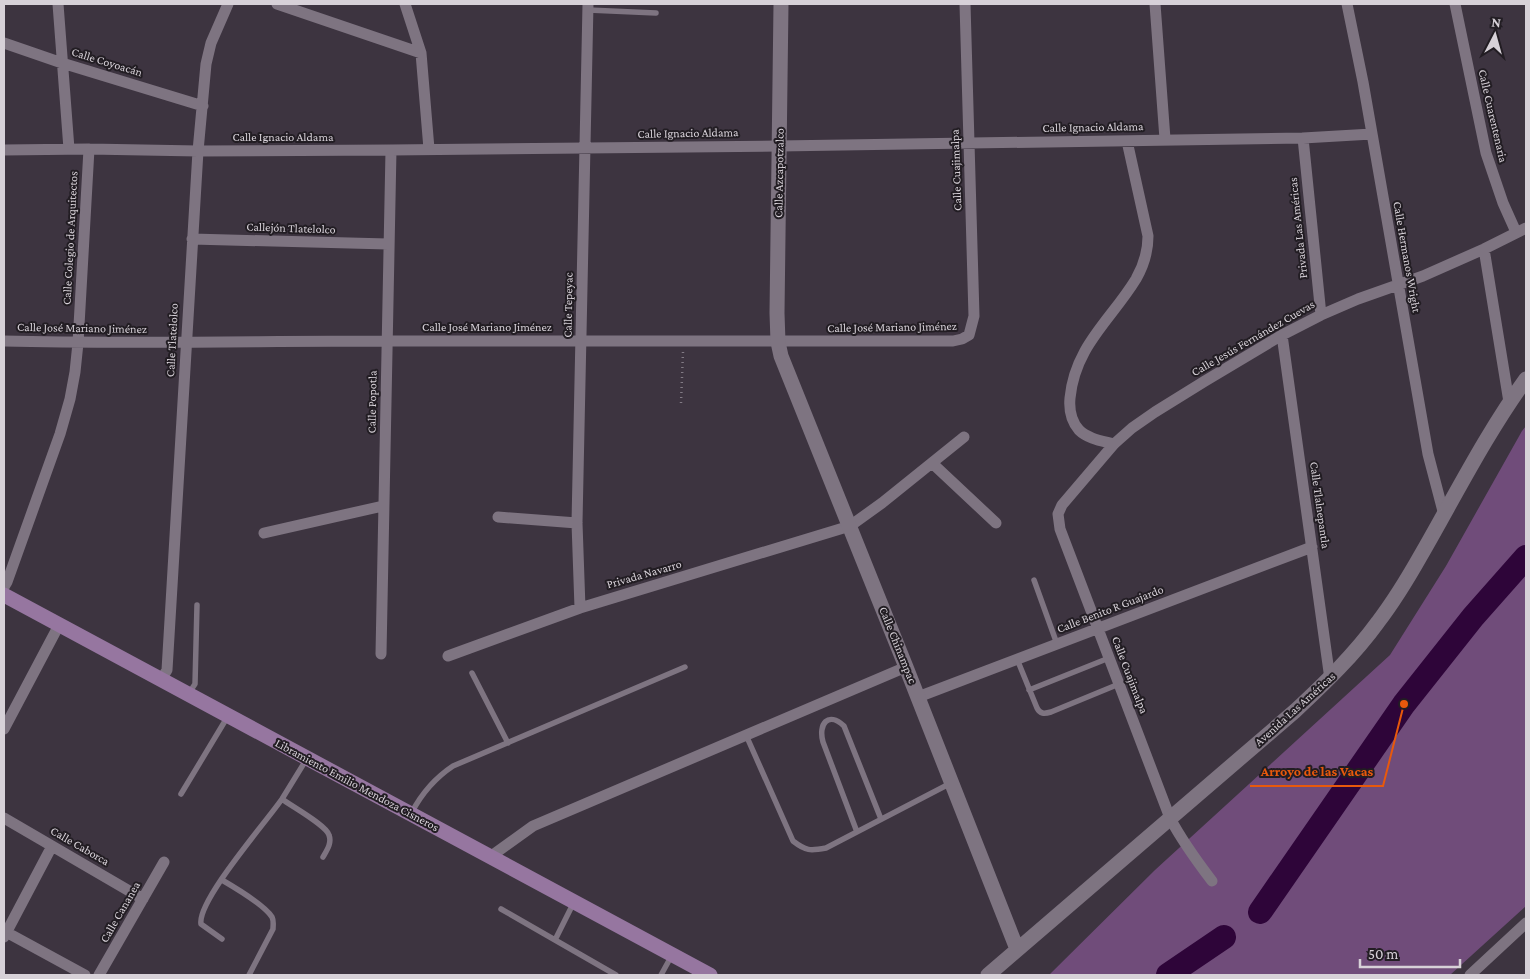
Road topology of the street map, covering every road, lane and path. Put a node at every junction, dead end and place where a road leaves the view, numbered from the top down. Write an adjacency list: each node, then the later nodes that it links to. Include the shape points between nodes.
1 (58, 4): 14 (street)
2 (228, 4): 15 (street, Calle Tlatelolco, via 211,43)
3 (277, 4): 13 (street)
4 (405, 4): 13 (street)
5 (781, 4): 21 (street, Calle Azcapotzalco)
6 (965, 4): 20 (street, Calle Cuajimalpa)
7 (1155, 4): 18 (street)
8 (1347, 4): 16 (street, Calle Hermanos Wright)
9 (1454, 4): 29 (street, Calle Cuarentenaria, via 1486,153 1503,203)
10 (588, 7): 11 (lane); 23 (street, Calle Tepeyac)
11 (656, 13)
12 (4, 43): 14 (street, Calle Coyoacán)
13 (421, 53): 27 (street)
14 (62, 63): 15 (street, Calle Coyoacán); 24 (street)
15 (203, 106): 28 (street, Calle Tlatelolco)
16 (1372, 134): 17 (street, Calle Ignacio Aldama); 33 (street, Calle Hermanos Wright)
17 (1303, 138): 18 (street, Calle Ignacio Aldama); 34 (street, Privada Las Américas)
18 (1164, 139): 19 (street, Calle Ignacio Aldama)
19 (1127, 141): 20 (street, Calle Ignacio Aldama); 48 (street, via 1148,249 1135,280 1092,338 1078,364 1072,378 1069,408 1080,430 1088,436)
20 (969, 143): 21 (street, Calle Ignacio Aldama); 35 (street, Calle Cuajimalpa, via 974,316)
21 (779, 146): 23 (street, Calle Ignacio Aldama); 43 (street, Calle Azcapotzalco)
22 (89, 148): 24 (street, Calle Ignacio Aldama); 28 (street, Calle Ignacio Aldama); 40 (street, Calle Colegio de Arquitectos)
23 (585, 148): 27 (street, Calle Ignacio Aldama); 39 (street, Calle Tepeyac)
24 (69, 149): 25 (street, Calle Ignacio Aldama)
25 (4, 150)
26 (391, 150): 27 (street, Calle Ignacio Aldama); 28 (street, Calle Ignacio Aldama); 31 (street, Calle Popotla)
27 (429, 150)
28 (198, 151): 30 (street, Calle Tlatelolco)
29 (1521, 230): 32 (street, Calle Jesús Fernández Cuevas)
30 (192, 239): 31 (street, Callejón Tlatelolco); 41 (street, Calle Tlatelolco)
31 (388, 244): 38 (street, Calle Popotla)
32 (1484, 249): 33 (street, Calle Jesús Fernández Cuevas); 45 (street)
33 (1398, 285): 34 (street, Calle Jesús Fernández Cuevas); 52 (street, Calle Hermanos Wright, via 1428,454)
34 (1321, 315): 36 (street, Calle Jesús Fernández Cuevas)
35 (969, 335): 43 (street, Calle José Mariano Jiménez, via 953,341)
36 (1282, 335): 48 (street, Calle Jesús Fernández Cuevas, via 1155,412); 58 (street, Calle Tlalnepantla)
37 (4, 341): 40 (street, Calle José Mariano Jiménez)
38 (387, 341): 39 (street, Calle José Mariano Jiménez); 41 (street, Calle José Mariano Jiménez); 50 (street, Calle Popotla)
39 (581, 341): 42 (street, Calle José Mariano Jiménez); 54 (street, Calle Tepeyac)
40 (78, 342): 41 (street, Calle José Mariano Jiménez); 60 (street, Calle Colegio de Arquitectos, via 70,399 60,434)
41 (186, 342): 75 (street, Calle Tlatelolco, via 167,670)
42 (683, 342): 43 (street, Calle José Mariano Jiménez); 46 (path)
43 (778, 342): 56 (street, Calle Chinampac)
44 (1526, 379): 45 (street, Avenida Las Américas)
45 (1509, 402): 52 (street, Avenida Las Américas)
46 (681, 403)
47 (964, 436): 49 (street)
48 (1114, 444): 51 (street, Calle Jesús Fernández Cuevas)
49 (932, 463): 55 (street); 56 (street)
50 (383, 506): 57 (street); 67 (street, Calle Popotla)
51 (1058, 514): 65 (street, Calle Cuajimalpa, via 1060,529)
52 (1444, 514): 74 (street, Avenida Las Américas, via 1379,621)
53 (498, 517): 54 (street)
54 (577, 523): 63 (street, Calle Tepeyac)
55 (996, 523)
56 (850, 526): 63 (street, Privada Navarro); 72 (street, Calle Chinampac)
57 (264, 533)
58 (1312, 547): 65 (street, Calle Benito R Guajardo); 74 (street, Calle Tlalnepantla)
59 (1034, 580): 66 (lane)
60 (4, 587)
61 (4, 596): 64 (main road, Libramiento Emilio Mendoza Cisneros)
62 (197, 604): 78 (lane, via 194,684)
63 (580, 608): 68 (street, Privada Navarro)
64 (59, 625): 75 (main road, Libramiento Emilio Mendoza Cisneros); 81 (street, via 10,711)
65 (1098, 628): 66 (street, Calle Benito R Guajardo); 69 (street, Calle Cuajimalpa)
66 (1058, 644): 70 (street, Calle Benito R Guajardo)
67 (381, 654)
68 (448, 656)
69 (1109, 658): 76 (street, Calle Cuajimalpa); 77 (lane)
70 (1017, 660): 77 (lane); 79 (street, Calle Benito R Guajardo)
71 (685, 667): 83 (lane)
72 (906, 667): 79 (street, Calle Chinampac); 82 (street)
73 (472, 672): 83 (lane)
74 (1330, 679): 90 (street, Avenida Las Américas)
75 (160, 680): 78 (main road, Libramiento Emilio Mendoza Cisneros)
76 (1119, 684): 77 (lane, via 1046,714 1039,712); 90 (street, Calle Cuajimalpa)
77 (1029, 690)
78 (188, 695): 80 (main road, Libramiento Emilio Mendoza Cisneros)
79 (918, 697): 85 (street, Calle Chinampac)
80 (228, 716): 84 (main road, Libramiento Emilio Mendoza Cisneros); 86 (lane)
81 (4, 729)
82 (746, 735): 92 (lane, via 793,841 803,849 814,851); 95 (street, via 533,826)
83 (508, 743): 88 (lane, via 453,766 442,774)
84 (306, 758): 87 (lane); 88 (main road, Libramiento Emilio Mendoza Cisneros)
85 (952, 783): 91 (lane); 106 (street, Calle Chinampac)
86 (181, 794)
87 (282, 799): 94 (lane, via 326,828 330,840); 97 (lane)
88 (411, 814): 95 (main road, Libramiento Emilio Mendoza Cisneros)
89 (4, 818): 93 (street, Calle Caborca)
90 (1170, 818): 98 (street, Calle Cuajimalpa); 106 (street, Avenida Las Américas)
91 (881, 819): 92 (lane); 92 (lane, via 844,726 832,719 824,722 821,727 823,742)
92 (857, 832)
93 (52, 846): 99 (street, Calle Caborca); 103 (street)
94 (323, 857)
95 (490, 857): 100 (main road, Libramiento Emilio Mendoza Cisneros)
96 (164, 862): 99 (street, Calle Cananea)
97 (222, 880): 104 (lane, via 200,919 205,928); 110 (lane, via 252,900 273,920 273,929)
98 (1212, 881)
99 (143, 898): 109 (street, Calle Cananea)
100 (574, 902): 105 (lane); 107 (main road, Libramiento Emilio Mendoza Cisneros)
101 (501, 909): 105 (lane)
102 (1526, 922): 115 (street)
103 (5, 934): 108 (street)
104 (222, 939)
105 (555, 940): 111 (lane)
106 (1017, 949): 114 (street, Avenida Las Américas)
107 (672, 955): 112 (lane); 113 (main road, Libramiento Emilio Mendoza Cisneros)
108 (85, 975)
109 (99, 975)
110 (249, 975)
111 (616, 975)
112 (661, 975)
113 (710, 975)
114 (988, 975)
115 (1470, 975)

